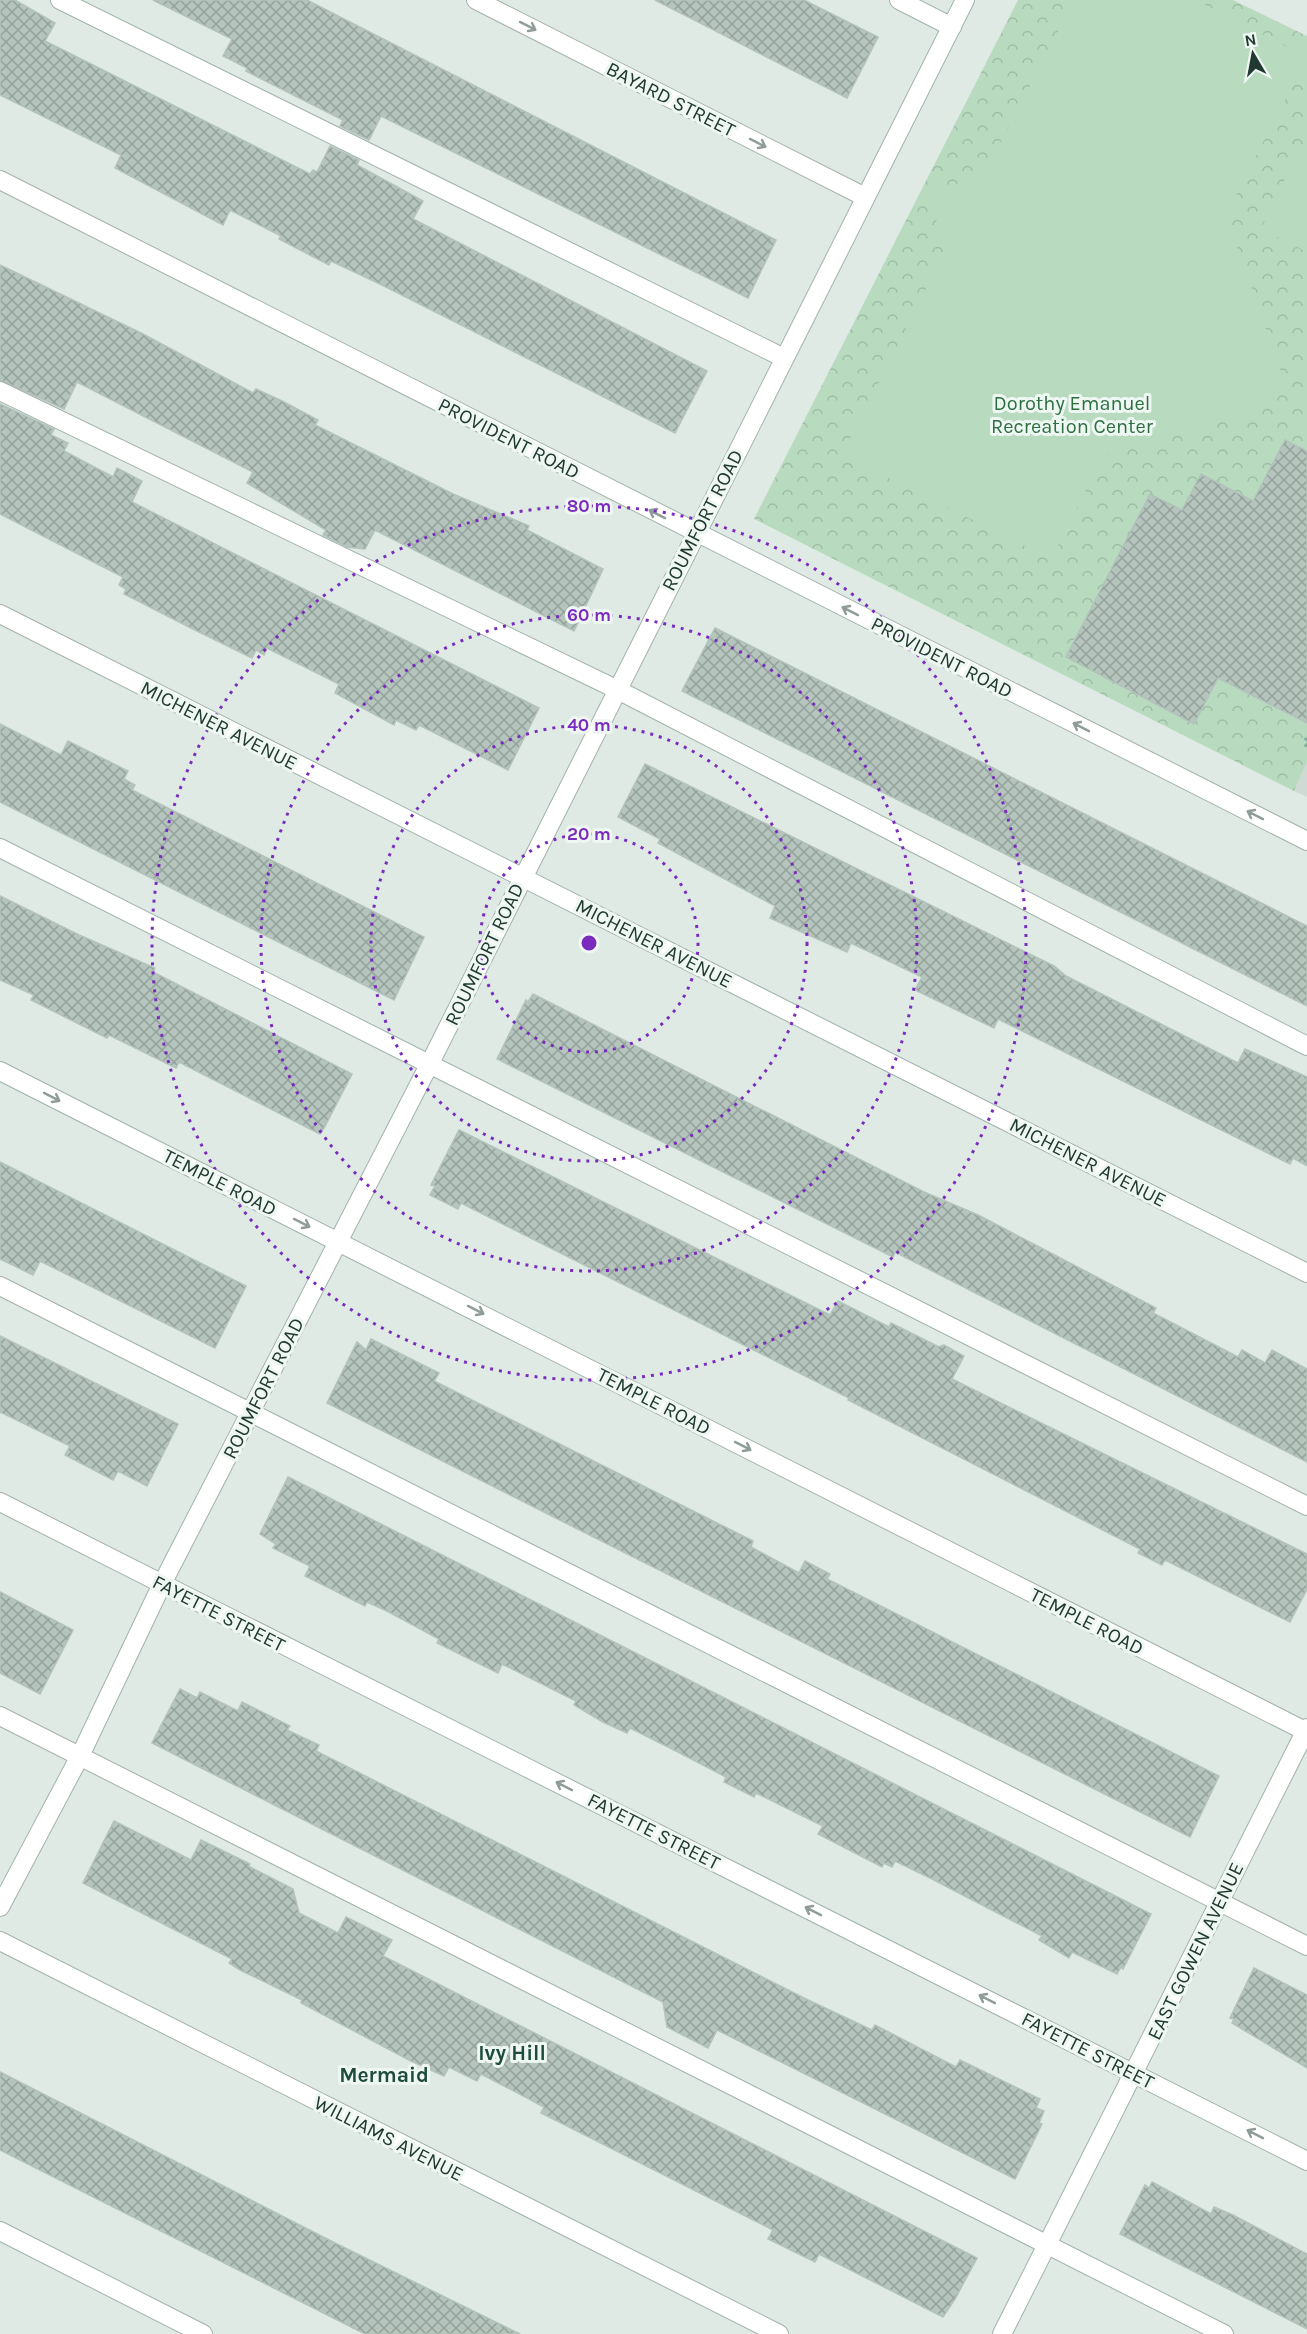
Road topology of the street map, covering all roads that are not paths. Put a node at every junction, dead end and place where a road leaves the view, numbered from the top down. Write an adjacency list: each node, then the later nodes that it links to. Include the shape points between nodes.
1 (60, 0): 8 (street)
2 (476, 0): 7 (street, BAYARD STREET, one-way to 7)
3 (898, 0): 5 (street)
4 (965, 0): 5 (street, ROUMFORT ROAD)
5 (952, 27): 7 (street, ROUMFORT ROAD)
6 (0, 180): 10 (street, PROVIDENT ROAD, one-way to 6)
7 (865, 197): 8 (street, ROUMFORT ROAD)
8 (784, 358): 10 (street, ROUMFORT ROAD)
9 (0, 391): 12 (street)
10 (695, 533): 12 (street, ROUMFORT ROAD); 13 (street, PROVIDENT ROAD, one-way to 10)
11 (0, 614): 15 (street, MICHENER AVENUE)
12 (618, 690): 15 (street, ROUMFORT ROAD); 16 (street)
13 (1306, 838)
14 (0, 848): 17 (street)
15 (522, 877): 17 (street, ROUMFORT ROAD); 20 (street, MICHENER AVENUE)
16 (1307, 1046)
17 (429, 1065): 19 (street, ROUMFORT ROAD); 24 (street)
18 (0, 1071): 19 (street, TEMPLE ROAD, one-way to 19)
19 (338, 1241): 22 (street, ROUMFORT ROAD); 27 (street, TEMPLE ROAD, one-way to 27)
20 (1307, 1273)
21 (0, 1287): 22 (street)
22 (251, 1413): 25 (street, ROUMFORT ROAD); 29 (street)
23 (0, 1502): 25 (street, FAYETTE STREET)
24 (1307, 1506)
25 (162, 1584): 28 (street, ROUMFORT ROAD); 33 (street, FAYETTE STREET, one-way to 25)
26 (0, 1716): 28 (street)
27 (1306, 1731): 29 (street, EAST GOWEN AVENUE)
28 (80, 1756): 30 (street, ROUMFORT ROAD); 36 (street)
29 (1219, 1901): 32 (street); 33 (street, EAST GOWEN AVENUE)
30 (0, 1907)
31 (0, 1941): 38 (street, WILLIAMS AVENUE)
32 (1307, 1946)
33 (1134, 2073): 34 (street, FAYETTE STREET, one-way to 33); 36 (street, EAST GOWEN AVENUE)
34 (1307, 2160)
35 (0, 2231): 37 (street)
36 (1047, 2245): 39 (street, EAST GOWEN AVENUE); 40 (street)
37 (203, 2334)
38 (779, 2334)
39 (1002, 2334)
40 (1224, 2334)

